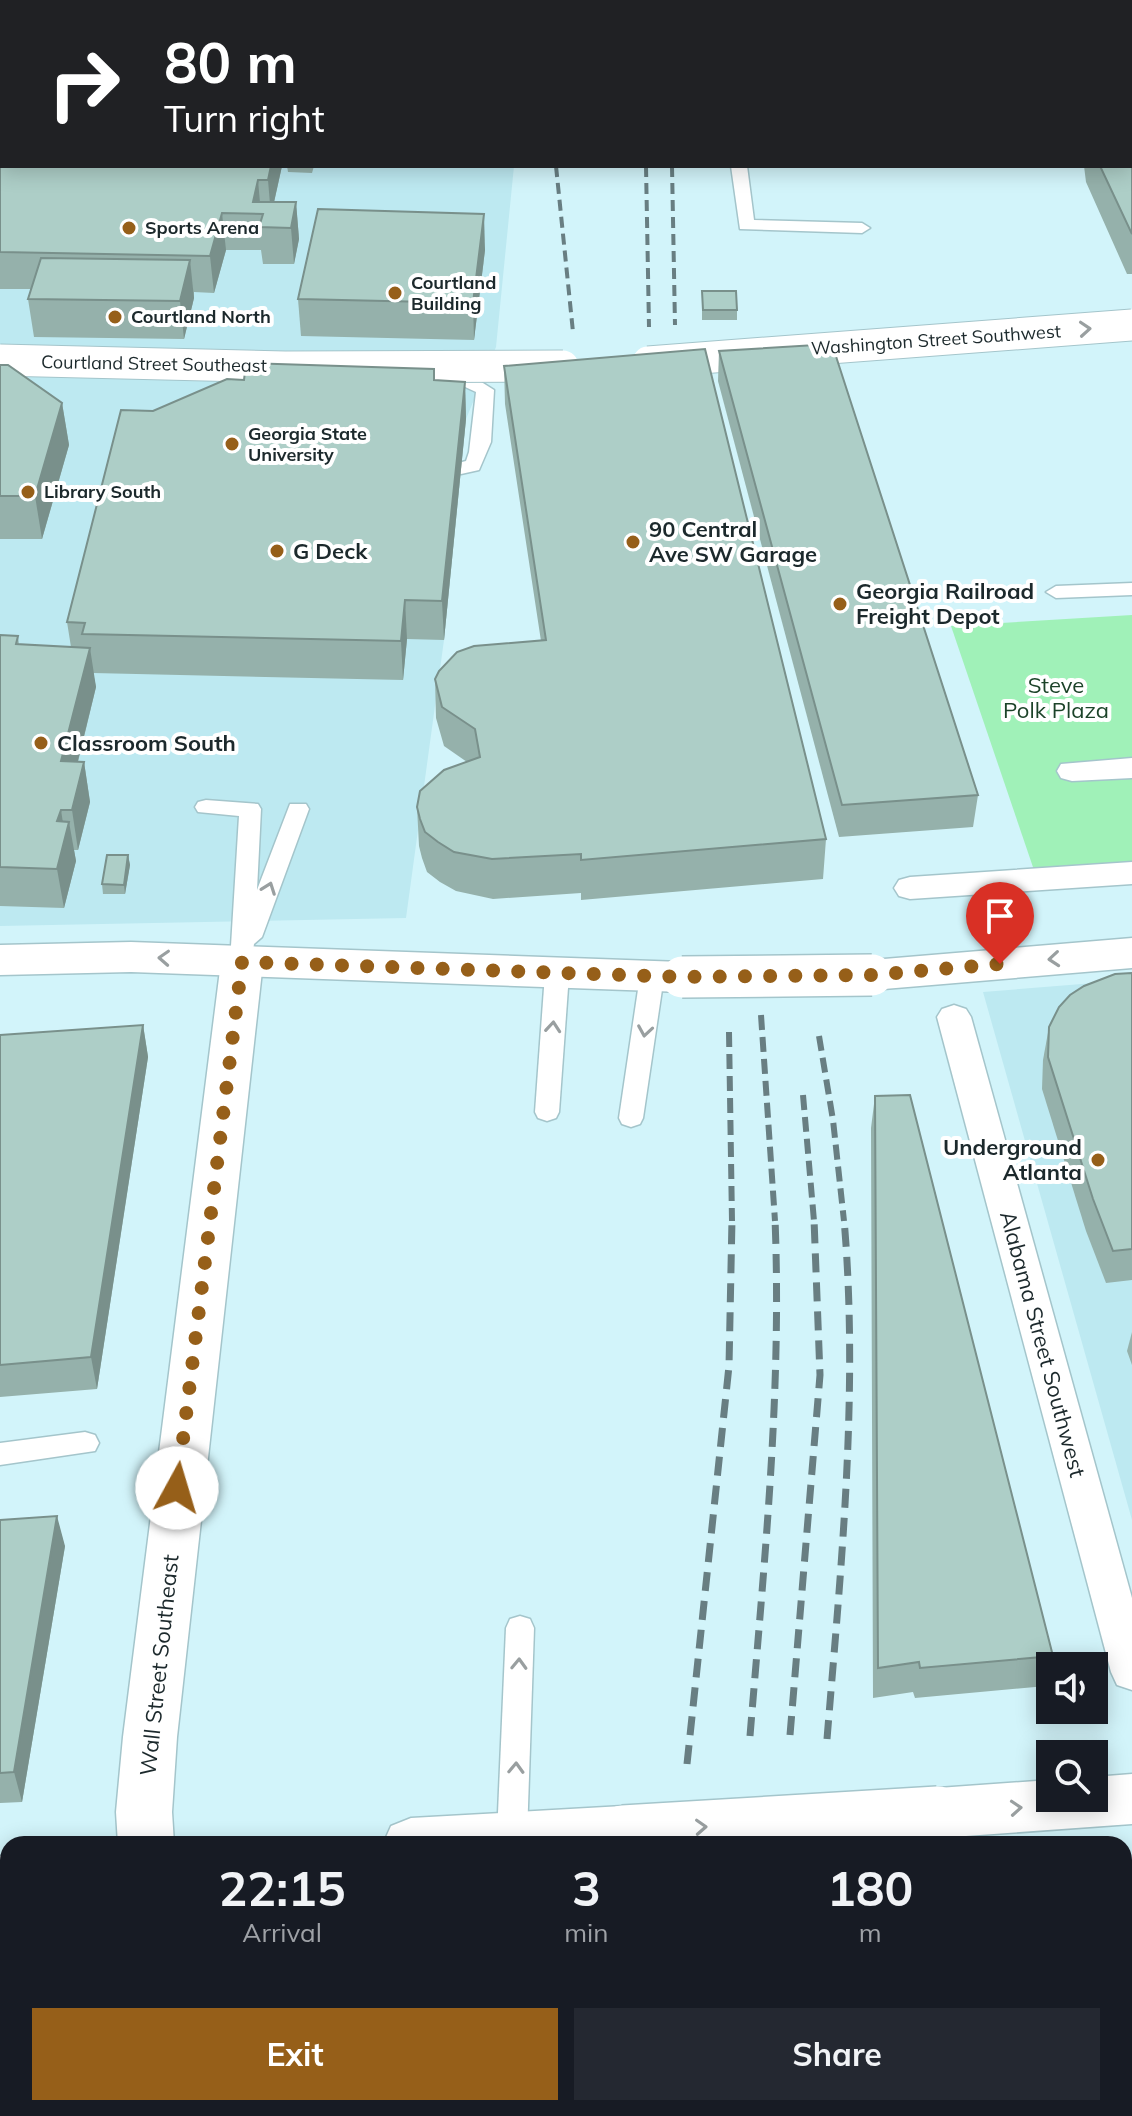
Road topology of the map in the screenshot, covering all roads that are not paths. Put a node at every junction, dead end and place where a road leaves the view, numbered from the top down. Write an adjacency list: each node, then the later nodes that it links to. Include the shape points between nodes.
1 (738, 0): 2 (main road)
2 (882, 0)
3 (739, 168): 4 (lane, via 746,225)
4 (862, 228)
5 (1132, 325): 7 (main road, Washington Street Southwest, one-way to 5, bridge)
6 (0, 360): 7 (main road, Courtland Street Southeast, bridge, via 285,367)
7 (620, 364)
8 (0, 368): 9 (lane, via 465,380 485,390 486,408 478,459)
9 (461, 468)
10 (1132, 589): 11 (lane)
11 (1056, 592)
12 (1132, 768): 13 (street)
13 (1072, 771)
14 (206, 807): 20 (lane, via 250,809)
15 (298, 809): 20 (lane, one-way to 15)
16 (1132, 873): 17 (street)
17 (910, 888)
18 (1132, 953): 22 (main road, one-way to 22, bridge, via 872,975)
19 (0, 960): 20 (main road, one-way to 19, via 131,957)
20 (242, 962): 21 (main road); 31 (main road, Wall Street Southeast, via 155,1692)
21 (557, 974): 22 (main road); 24 (lane, one-way to 21)
22 (667, 977): 25 (lane, one-way to 25)
23 (954, 1017): 29 (street, Alabama Street Southwest)
24 (547, 1112)
25 (631, 1118)
26 (85, 1443): 27 (lane)
27 (0, 1454)
28 (520, 1628): 32 (lane, one-way to 28)
29 (1132, 1672)
30 (1132, 1799): 32 (main road, one-way to 30, bridge)
31 (146, 1836)
32 (512, 1836)

